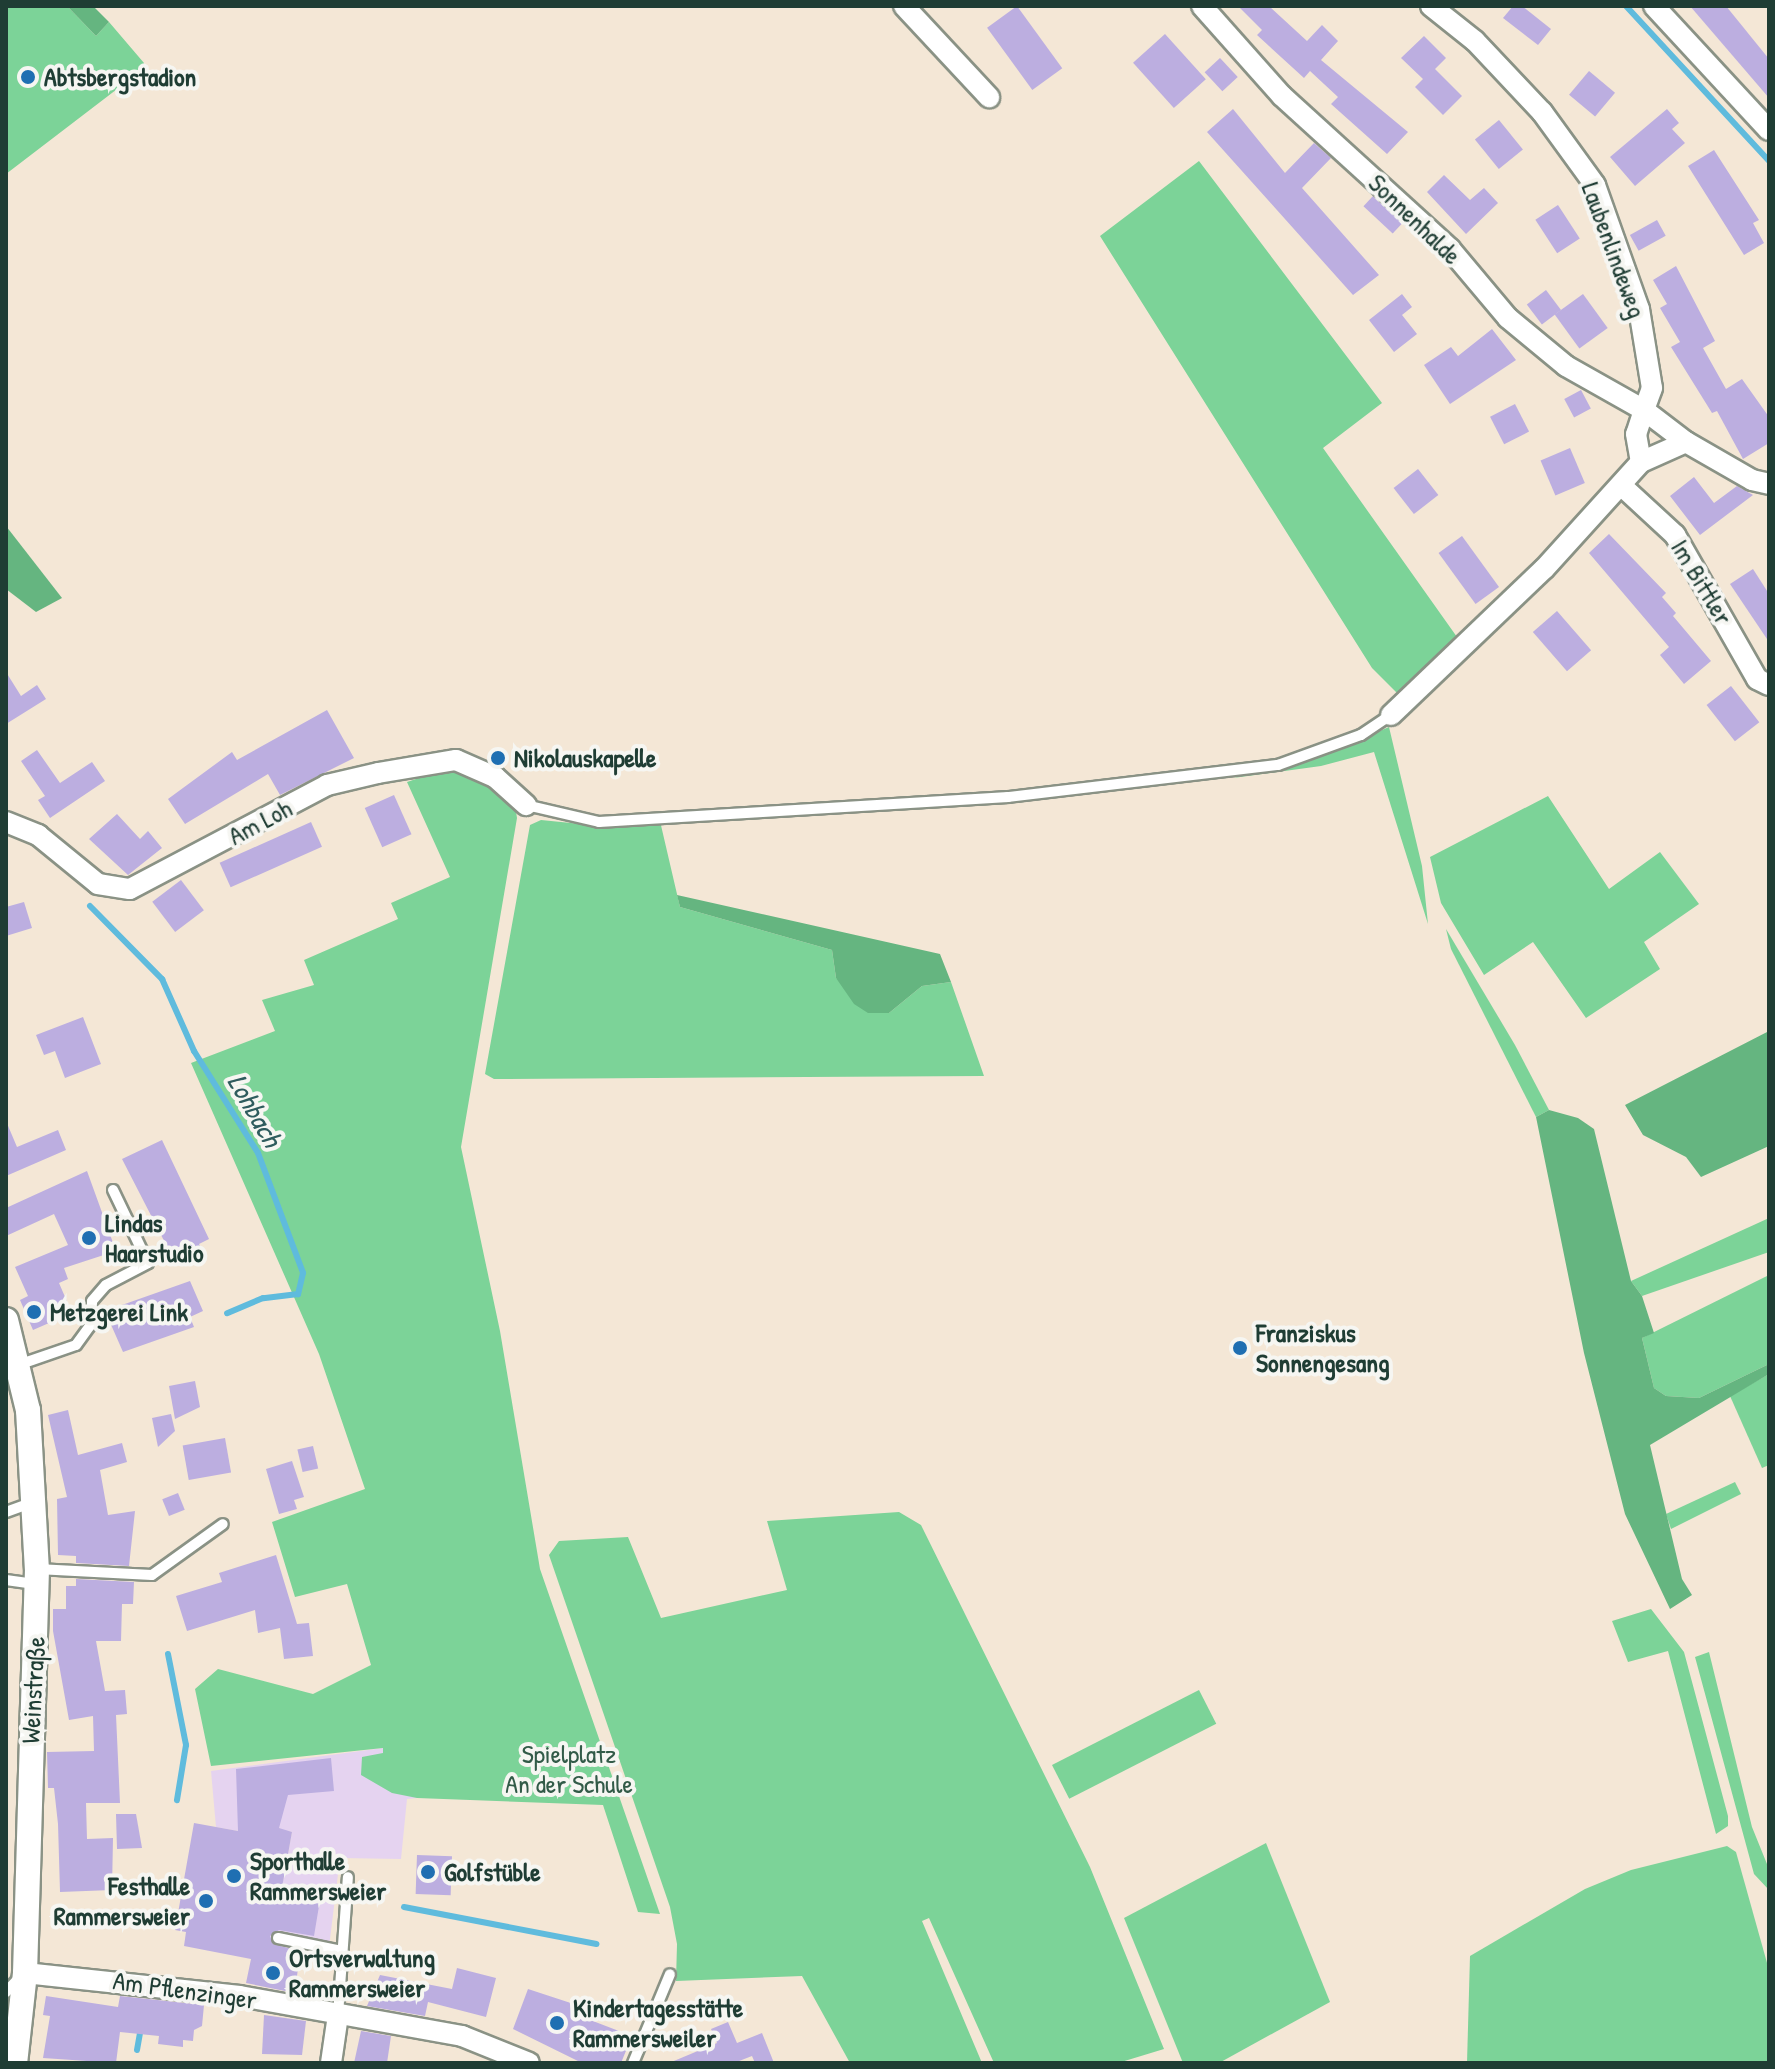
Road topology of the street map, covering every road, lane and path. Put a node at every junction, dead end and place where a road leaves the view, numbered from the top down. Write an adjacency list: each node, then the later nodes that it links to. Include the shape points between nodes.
1 (904, 6): 5 (street)
2 (1202, 6): 7 (street, Sonnenhalde, via 1282,96 1450,249 1508,318 1566,366)
3 (1431, 6): 7 (street, Laubenlindeweg, via 1475,41 1542,112 1595,185 1639,309 1652,388)
4 (1654, 6): 6 (street)
5 (989, 97)
6 (1769, 130)
7 (1644, 410): 8 (street); 9 (street, Laubenlindeweg, via 1636,434)
8 (1686, 442): 9 (street); 10 (street, via 1752,480)
9 (1641, 462): 11 (street)
10 (1769, 484)
11 (1623, 487): 12 (street, Im Bittler, via 1675,535 1757,679); 13 (street)
12 (1769, 685)
13 (1391, 715): 14 (lane, via 1361,735 1278,765 1008,797 599,822)
14 (526, 805): 15 (street, Am Loh, via 495,777 456,760 378,773 327,785 130,889 98,884 38,835)
15 (6, 822)
16 (113, 1190): 18 (lane, via 148,1263 99,1293 92,1301 90,1326 76,1345)
17 (6, 1320): 18 (street, Weinstraße)
18 (18, 1365): 19 (street, Weinstraße, via 28,1410)
19 (36, 1502): 20 (lane); 22 (street, Weinstraße)
20 (6, 1512)
21 (223, 1524): 22 (lane, via 152,1575)
22 (37, 1576): 23 (lane); 27 (street, Weinstraße)
23 (6, 1580)
24 (348, 1877): 26 (lane)
25 (278, 1938): 26 (lane)
26 (342, 1951): 30 (lane)
27 (25, 1973): 29 (lane); 30 (street, Am Pflenzinger, via 132,1981); 31 (street, Weinstraße)
28 (670, 1974): 34 (lane)
29 (6, 1992)
30 (338, 2015): 32 (street); 33 (street, Am Pflenzinger, via 462,2036)
31 (15, 2063)
32 (331, 2063)
33 (529, 2063)
34 (633, 2063)

